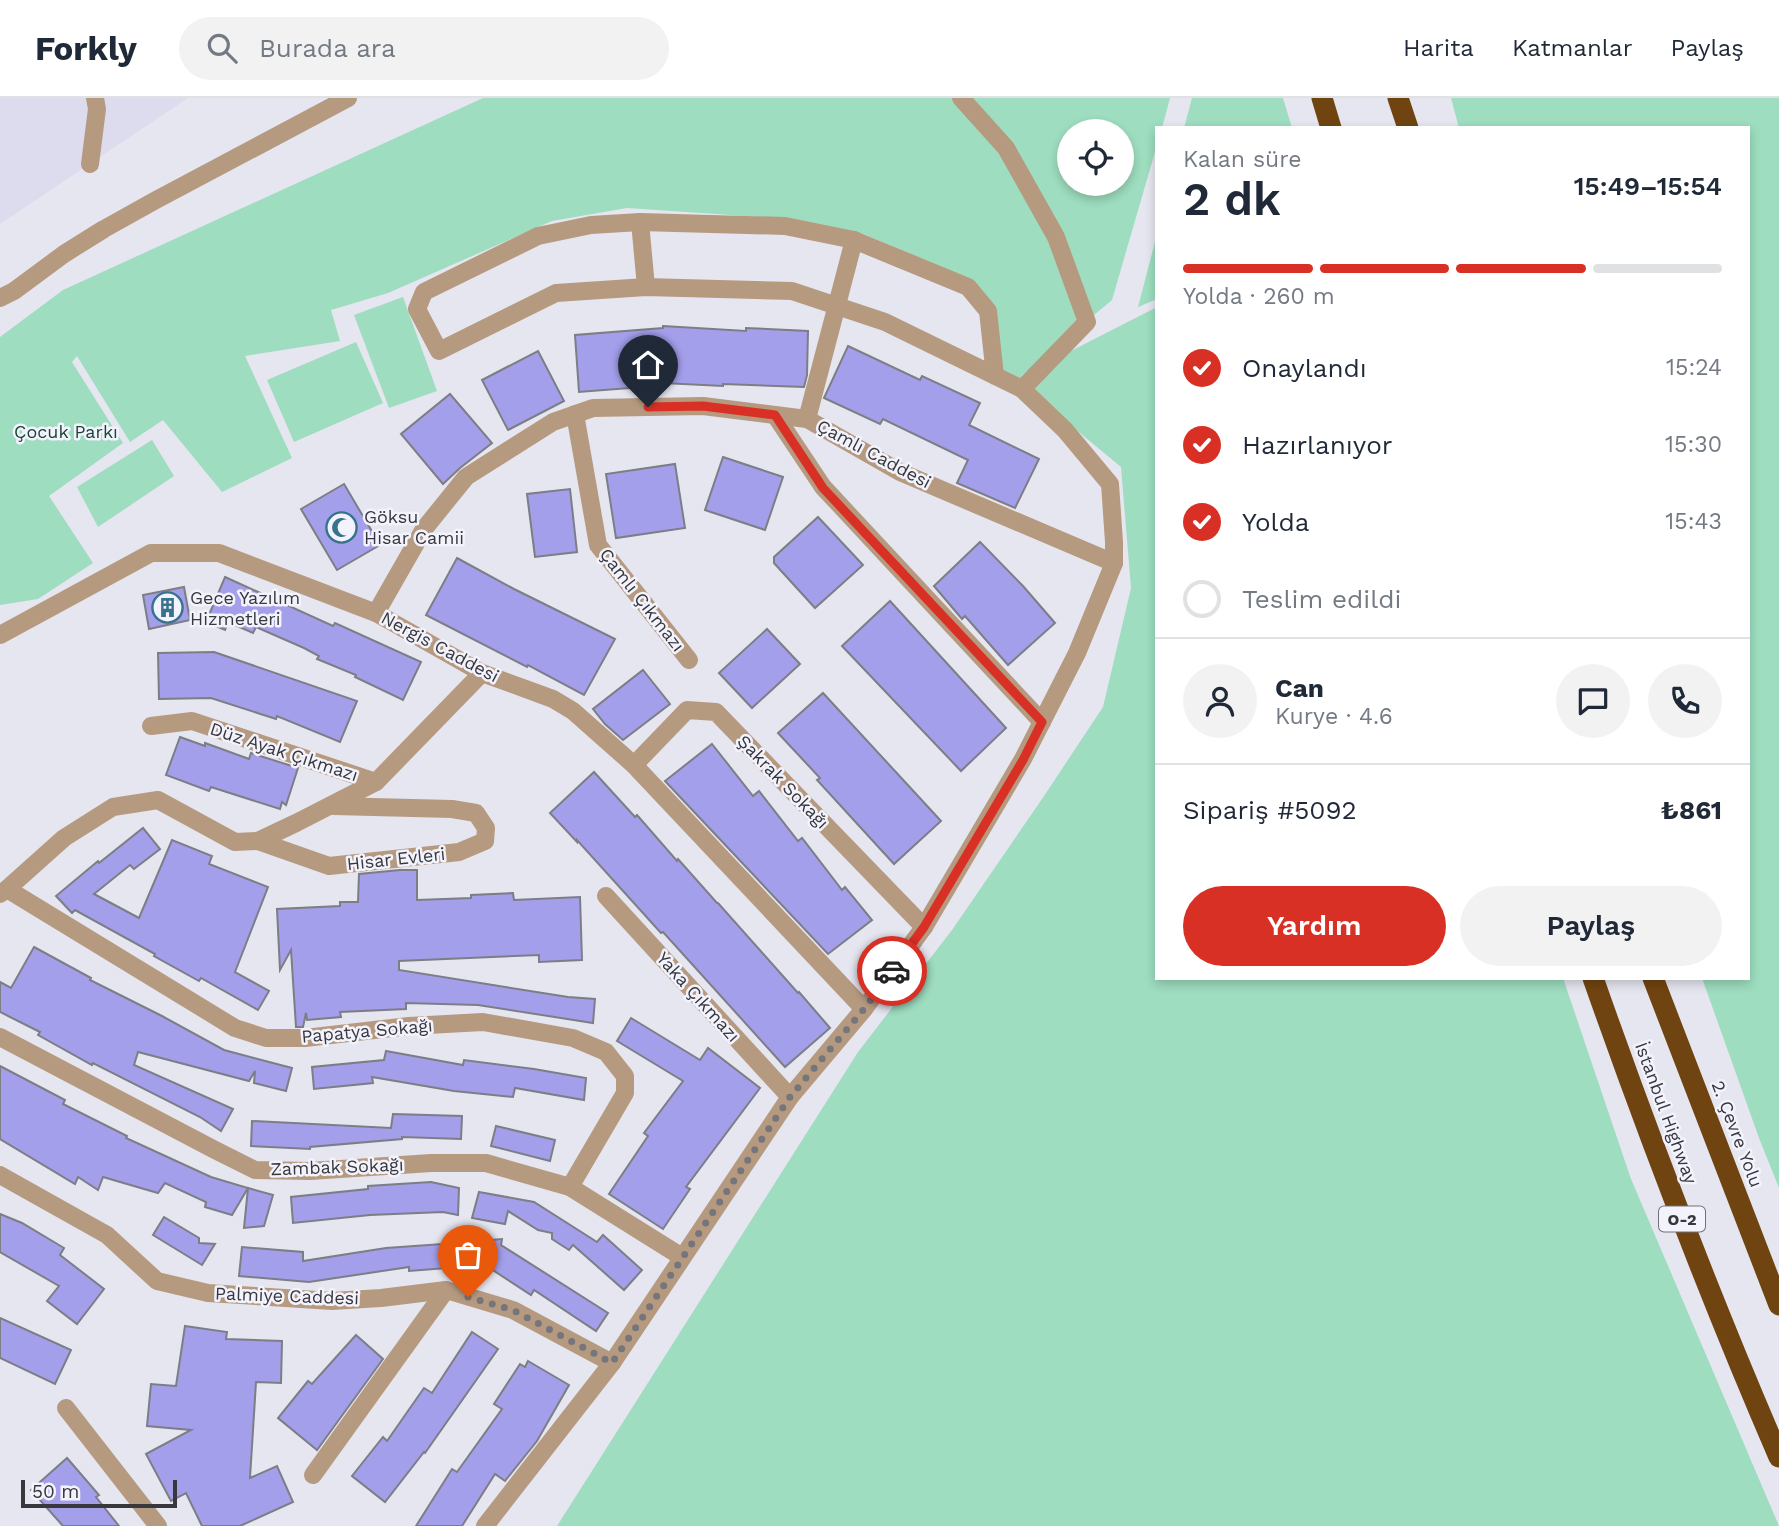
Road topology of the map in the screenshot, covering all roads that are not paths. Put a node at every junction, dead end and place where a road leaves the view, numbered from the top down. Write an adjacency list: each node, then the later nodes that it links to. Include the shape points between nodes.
1 (94, 98): 10 (street, via 97,109)
2 (348, 98): 14 (street, via 104,229)
3 (961, 98): 17 (street, via 1006,148 1056,237 1087,322)
4 (1322, 98): 7 (highway)
5 (1398, 98): 8 (highway)
6 (1409, 98): 9 (highway)
7 (1330, 126)
8 (1409, 126)
9 (1410, 126)
10 (90, 164)
11 (640, 222): 12 (street, via 785,226); 13 (street); 13 (street, via 591,225 538,236 424,292 417,309 439,351 556,293)
12 (854, 240): 15 (street); 16 (street, via 968,287 988,311)
13 (646, 286): 15 (street, via 792,291)
14 (0, 298)
15 (837, 306): 16 (street, via 885,322); 20 (street)
16 (995, 376): 17 (street)
17 (1022, 389): 21 (street, via 1065,430 1110,484)
18 (575, 414): 19 (street, Çamlı Caddesi, via 593,408 703,406); 22 (street, Çamlı Caddesi, via 553,422 466,477 424,529); 24 (street, Çamlı Çıkmazı, via 598,545)
19 (775, 415): 20 (street, Çamlı Caddesi); 26 (street, via 823,488)
20 (807, 419): 21 (street, Çamlı Caddesi, via 900,472)
21 (1114, 563): 26 (street)
22 (376, 613): 23 (street, Nergis Caddesi, via 219,553 151,553); 25 (street, Nergis Caddesi)
23 (0, 635)
24 (689, 660)
25 (482, 673): 28 (street, Nergis Caddesi, via 553,698); 29 (street)
26 (1042, 722): 34 (street)
27 (151, 726): 29 (street, Düz Ayak Çıkmazı, via 192,721)
28 (634, 765): 34 (street, Şakrak Sokağı, via 687,710 716,712); 37 (street, Nergis Caddesi)
29 (376, 782): 30 (street)
30 (331, 806): 31 (street); 31 (street, Hisar Evleri, via 477,813 486,828 485,841 459,852 329,866)
31 (258, 841): 32 (street, via 234,842 158,800 113,807 64,838)
32 (4, 892): 41 (street, Papatya Sokağı, via 235,1028 266,1038 483,1022 573,1038 606,1052 625,1076 625,1093)
33 (606, 896): 39 (street, Yaka Çıkmazı)
34 (924, 927): 37 (street)
35 (1594, 980): 47 (highway, İstanbul Highway / O-2, via 1701,1270)
36 (1654, 980): 44 (highway, 2. Çevre Yolu)
37 (864, 1009): 39 (street)
38 (0, 1037): 41 (street, Zambak Sokağı, via 256,1170 486,1164)
39 (790, 1097): 42 (street)
40 (0, 1175): 43 (street, Palmiye Caddesi, via 107,1235 157,1281 208,1293 331,1301)
41 (570, 1187): 42 (street, Zambak Sokağı)
42 (682, 1257): 45 (street)
43 (446, 1290): 45 (street, Palmiye Caddesi, via 513,1310); 48 (street)
44 (1779, 1305)
45 (612, 1363): 50 (street)
46 (66, 1408): 49 (street)
47 (1779, 1457)
48 (313, 1475)
49 (158, 1526)
50 (485, 1526)

